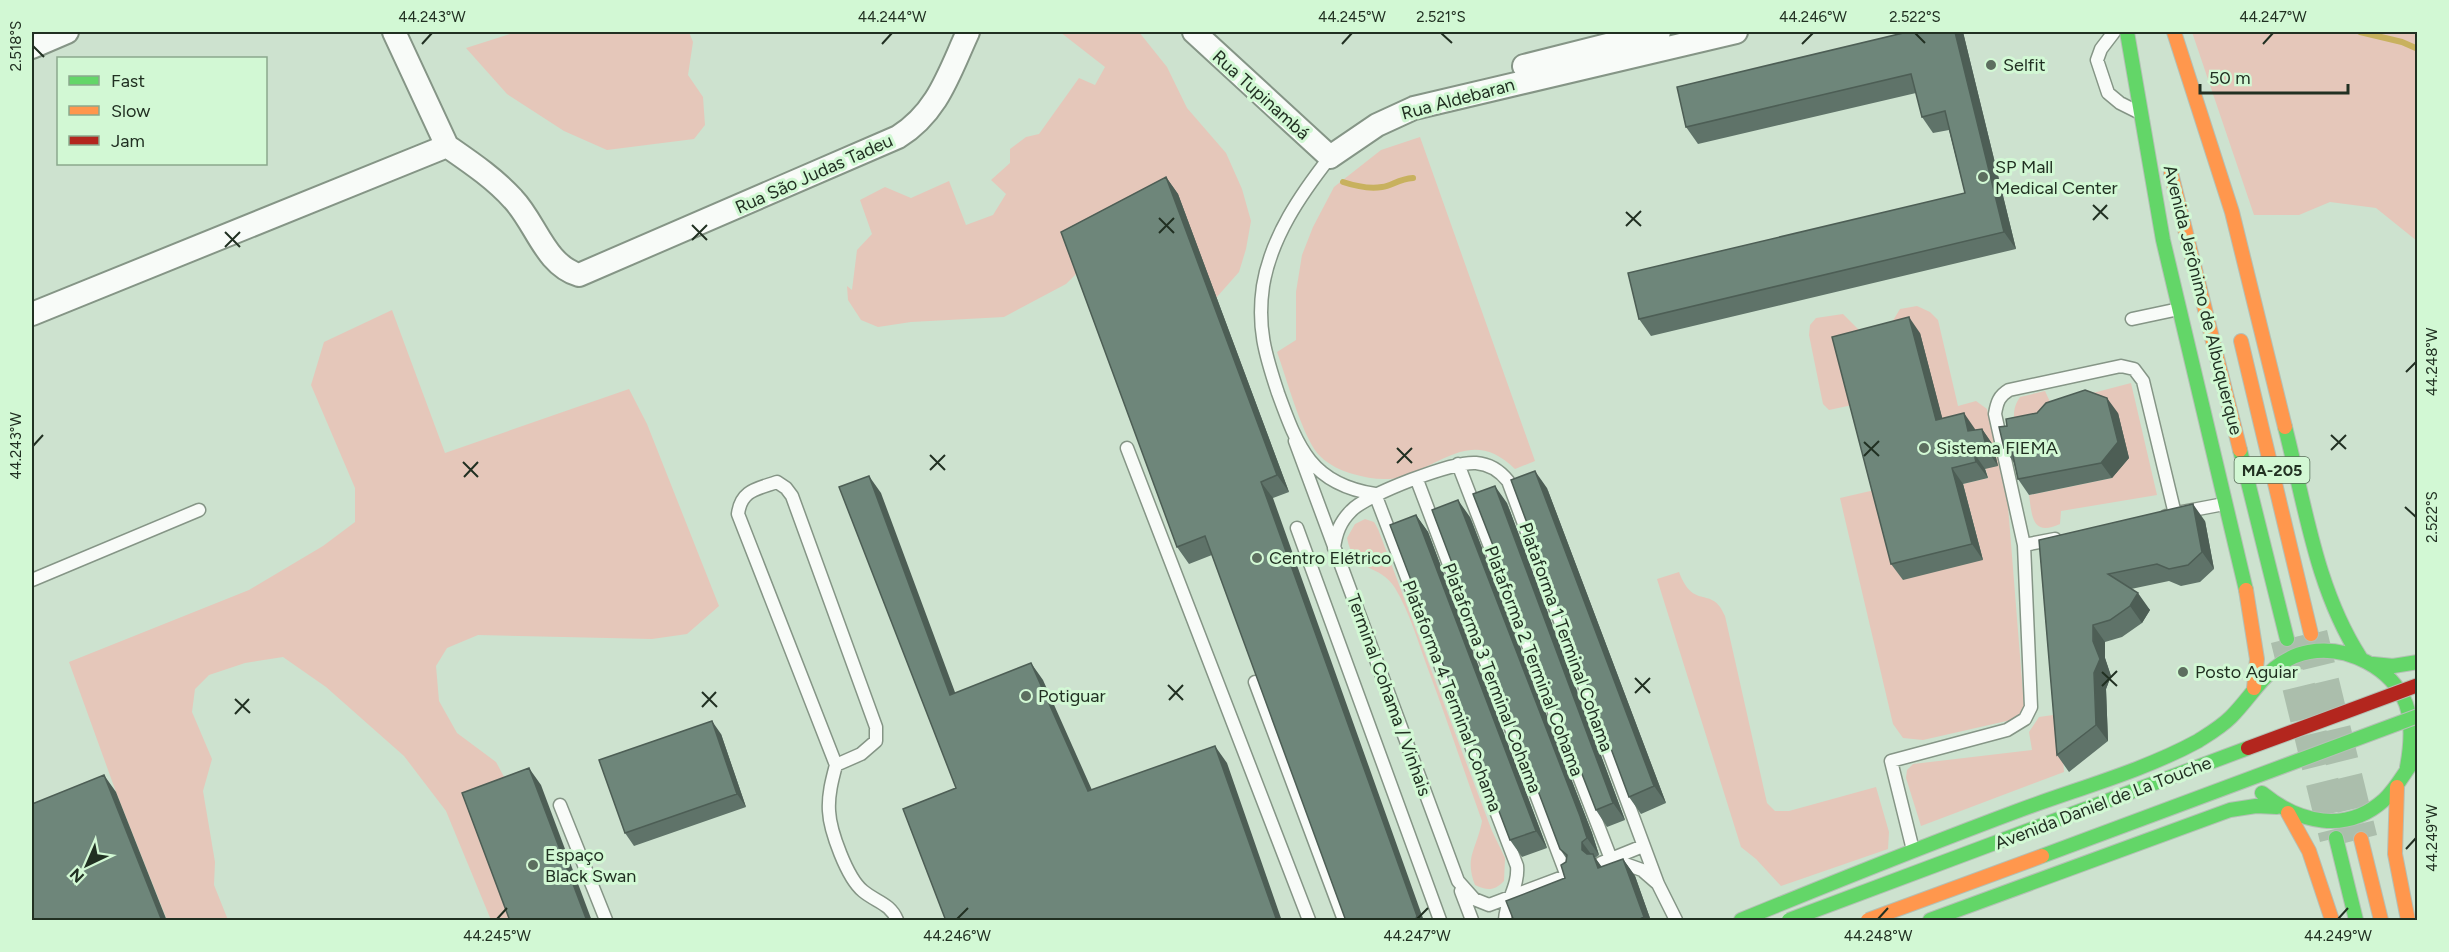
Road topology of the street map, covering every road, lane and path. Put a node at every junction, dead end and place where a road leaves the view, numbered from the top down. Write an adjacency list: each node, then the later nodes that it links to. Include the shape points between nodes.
1 (67, 32): 11 (street)
2 (394, 32): 14 (street)
3 (968, 32): 14 (street, Rua São Judas Tadeu, via 935,101 915,126 579,275 558,265 530,219 496,182)
4 (1194, 32): 16 (street, Rua Tupinambá)
5 (1659, 32): 16 (street, Rua Aldebaran, via 1408,95 1361,123)
6 (1736, 32): 16 (street, Rua Aldebaran, via 1414,108 1377,124)
7 (2114, 32): 13 (lane, via 2097,60 2108,93)
8 (2127, 32): 13 (main road)
9 (2135, 32): 12 (main road)
10 (2174, 32): 17 (main road, Avenida Jerônimo de Albuquerque); 38 (main road, via 2232,212 2332,607)
11 (32, 47)
12 (2155, 110)
13 (2140, 113): 18 (main road)
14 (447, 146): 19 (street)
15 (2167, 155): 37 (main road, Avenida Jerônimo de Albuquerque / MA-205)
16 (1330, 157): 22 (lane, Terminal Cohama / Vinhais, via 1298,200 1263,284 1263,349)
17 (2202, 169)
18 (2180, 309): 20 (lane); 27 (main road)
19 (32, 314)
20 (2132, 318)
21 (2238, 328): 36 (main road, Avenida Jerônimo de Albuquerque / MA-205)
22 (1296, 441): 26 (lane, via 1315,466 1332,479 1349,488); 34 (lane, Terminal Cohama / Vinhais)
23 (1127, 448): 63 (lane)
24 (1458, 464): 25 (lane); 53 (lane, Plataforma 1 Terminal Cohama, via 1487,465 1508,481); 55 (lane, Plataforma 2 Terminal Cohama)
25 (1417, 480): 26 (lane); 56 (lane, Plataforma 3 Terminal Cohama)
26 (1376, 494): 34 (lane, via 1360,502 1344,519); 59 (lane, Plataforma 4 Terminal Cohama, via 1517,866 1517,881)
27 (2227, 503): 29 (lane); 43 (main road, via 2252,614 2257,659)
28 (200, 510): 35 (lane)
29 (2175, 514): 30 (lane); 33 (lane, via 2143,381 2134,369 2121,366 2009,390 1997,403 1995,414)
30 (2151, 519)
31 (1297, 528): 65 (lane)
32 (2070, 536): 33 (lane)
33 (2024, 545): 54 (lane, via 2031,707 2025,719 2007,730 1891,761)
34 (1334, 548): 57 (lane, Terminal Cohama / Vinhais)
35 (32, 580)
36 (2311, 634)
37 (2287, 639)
38 (2360, 657): 40 (main road); 43 (main road, via 2331,651 2302,653 2283,661)
39 (2418, 662): 40 (main road)
40 (2373, 664): 47 (main road, via 2391,679 2411,721)
41 (1255, 682): 64 (lane)
42 (2418, 685): 60 (main road, Avenida Daniel de La Touche, bridge)
43 (2252, 692): 50 (main road, via 2241,733 2245,765 2259,790); 54 (main road, via 2208,736 2173,753)
44 (2418, 716): 70 (main road, Avenida Daniel de La Touche, bridge)
45 (2418, 755): 47 (main road)
46 (836, 765): 46 (lane, via 870,748 876,741 876,727 792,496 777,482 744,495 738,514); 62 (lane, via 829,812 852,880 863,892 886,904)
47 (2407, 767): 48 (main road)
48 (2397, 787): 50 (main road, via 2375,807 2347,820 2307,820); 75 (main road, via 2392,833 2396,876)
49 (560, 805): 61 (lane)
50 (2282, 810): 71 (main road, via 2256,806 2229,810); 72 (main road, via 2309,851)
51 (2336, 838): 73 (main road)
52 (2361, 839): 74 (main road)
53 (1643, 846): 55 (lane); 58 (lane, Plataforma 1 Terminal Cohama)
54 (1913, 850): 69 (main road)
55 (1606, 861): 58 (lane, via 1642,870)
56 (1569, 875): 59 (lane, Terminal Cohama / Vinhais)
57 (1458, 881): 59 (lane, Terminal Cohama / Vinhais, via 1469,896 1481,903 1494,904); 66 (lane, Terminal Cohama / Vinhais)
58 (1658, 884): 68 (lane)
59 (1509, 898): 67 (lane)
60 (1789, 920)
61 (606, 921)
62 (897, 921)
63 (1309, 921)
64 (1344, 921)
65 (1440, 921)
66 (1472, 921)
67 (1505, 921)
68 (1676, 921)
69 (1741, 921)
70 (1868, 921)
71 (1930, 921)
72 (2332, 921)
73 (2356, 921)
74 (2381, 921)
75 (2408, 921)

